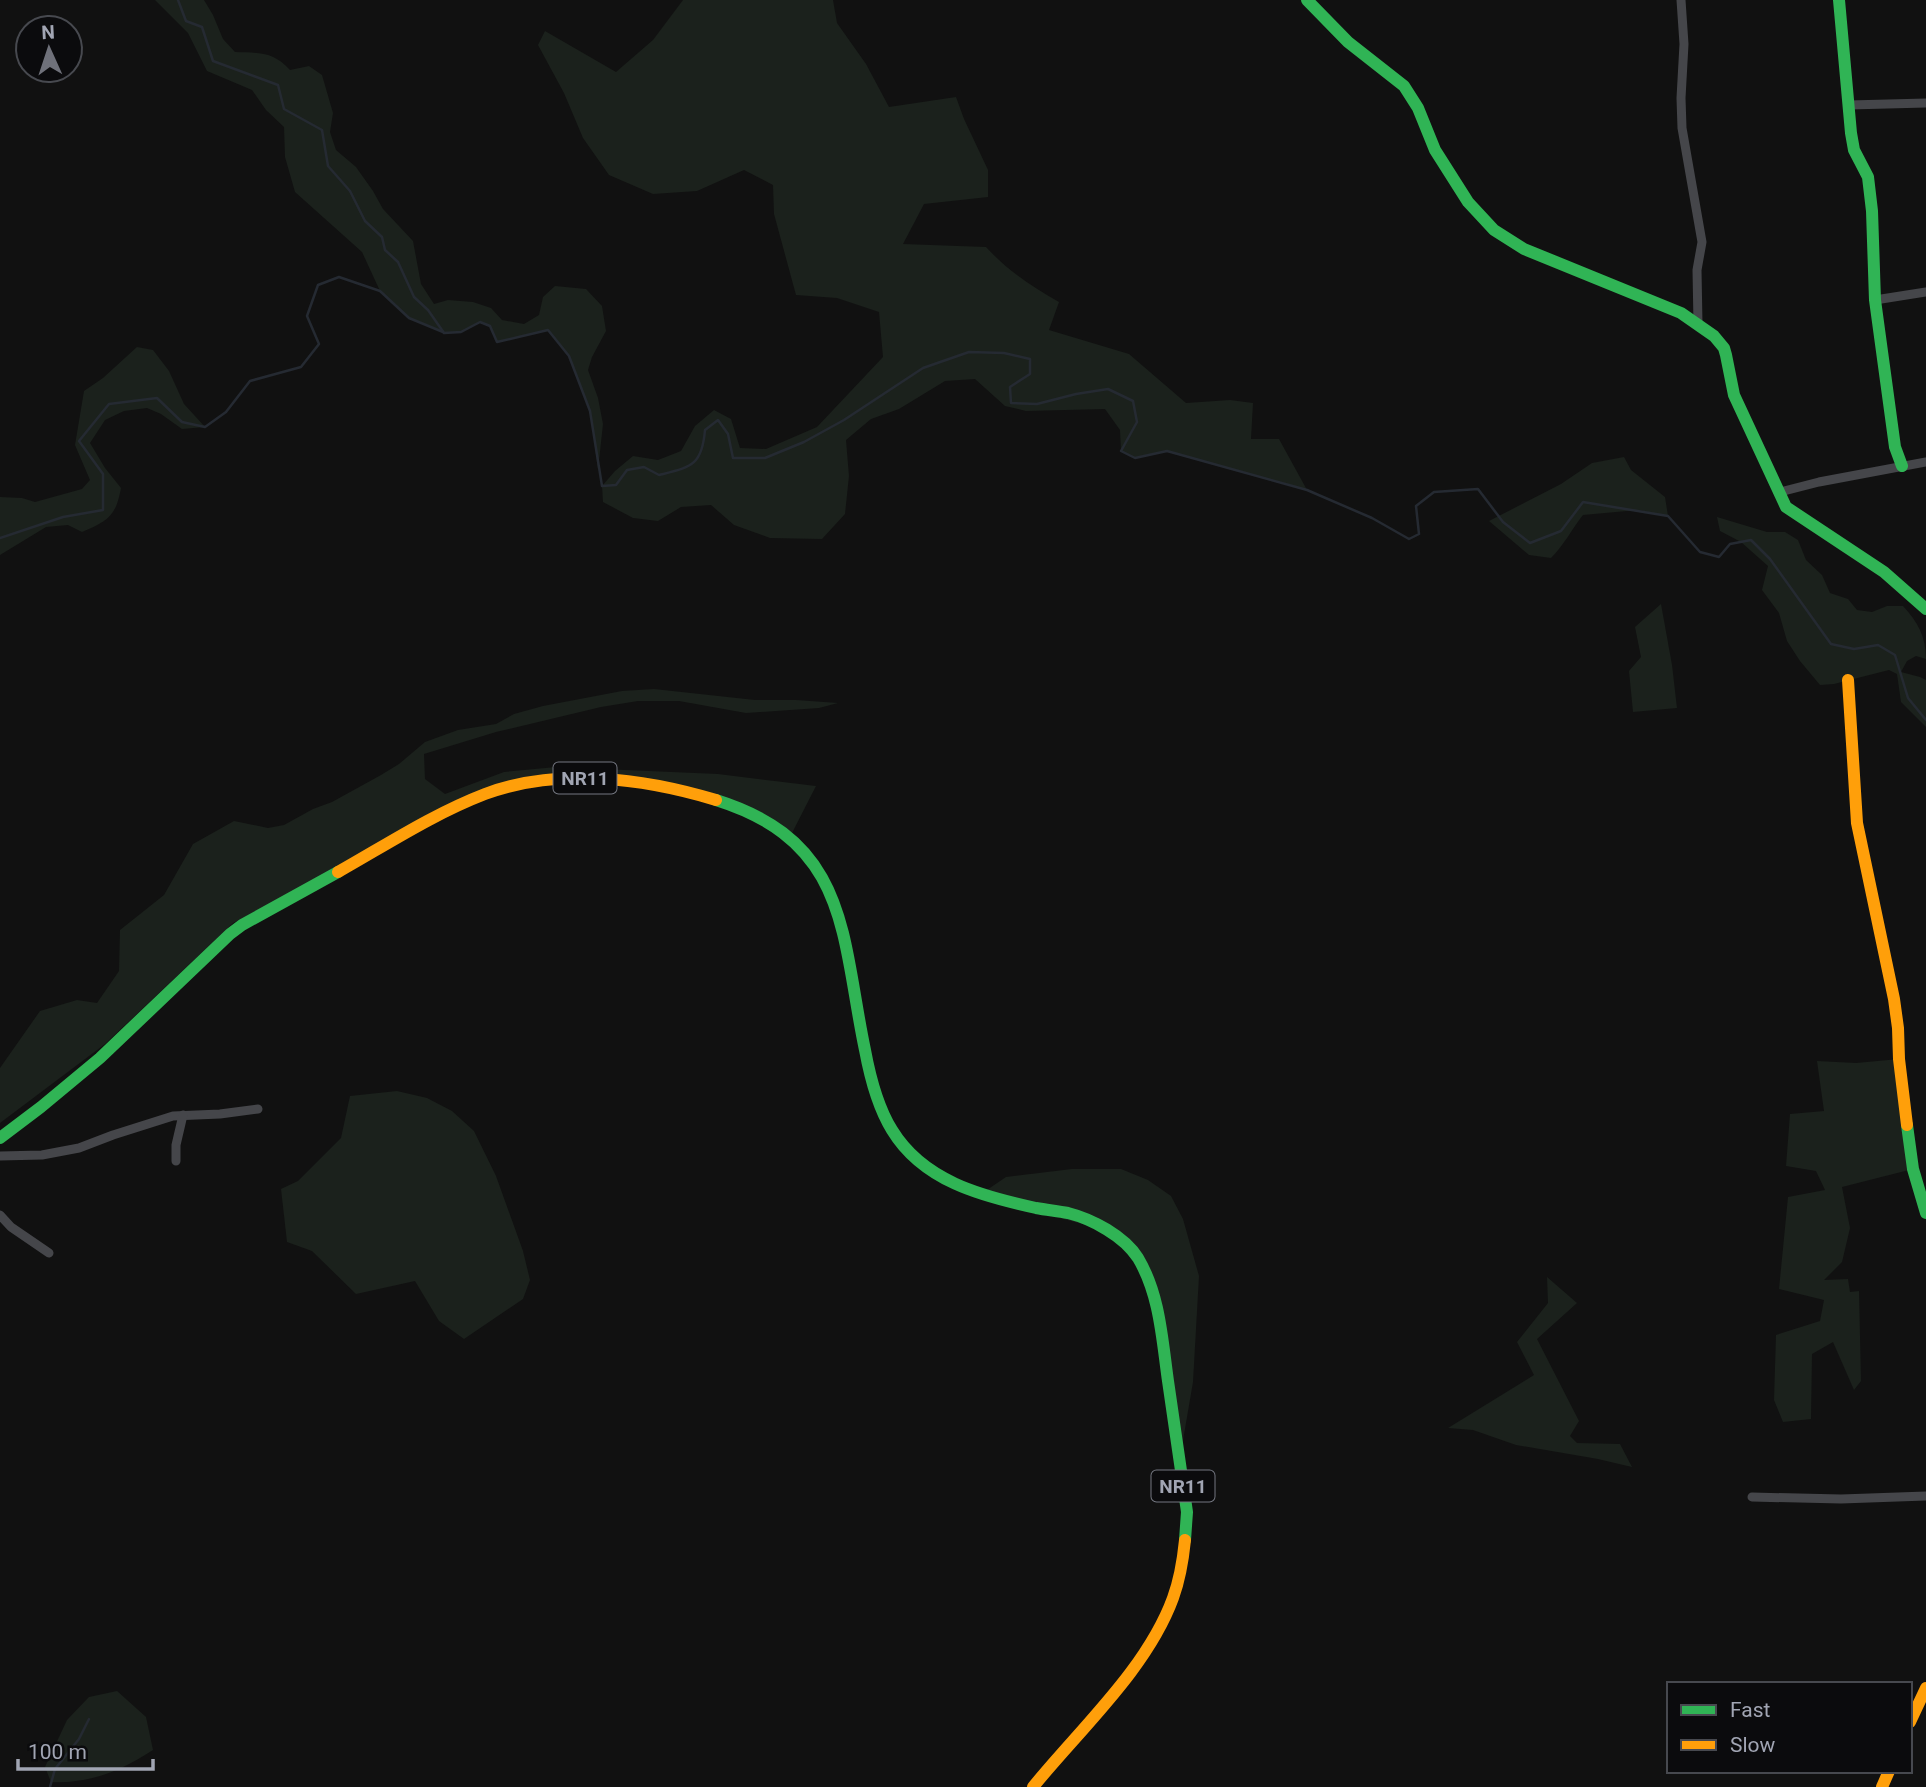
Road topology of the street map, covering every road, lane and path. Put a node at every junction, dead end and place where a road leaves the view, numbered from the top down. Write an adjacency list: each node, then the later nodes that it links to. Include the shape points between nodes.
1 (1307, 0): 8 (main road, via 1348,42 1404,86 1435,150 1468,202 1494,230 1524,249)
2 (1681, 0): 8 (street, via 1682,128 1702,242 1697,270)
3 (1839, 0): 5 (main road)
4 (1926, 103): 5 (street)
5 (1849, 105): 7 (main road, via 1854,150 1868,177)
6 (1926, 292): 7 (street)
7 (1875, 300): 10 (main road, via 1895,447)
8 (1698, 324): 11 (main road, via 1722,345 1734,395)
9 (1926, 462): 10 (street)
10 (1902, 466): 11 (street)
11 (1780, 492): 12 (main road, via 1786,507 1884,572)
12 (1926, 609)
13 (1848, 680): 19 (main road, via 1857,822 1894,999 1913,1169)
14 (258, 1109): 15 (street)
15 (183, 1115): 17 (street, via 79,1148); 18 (street)
16 (0, 1138): 26 (main road, NR11, via 104,1054 223,938 469,800 533,782 606,779 690,792 768,821 812,861 835,903 879,1104 901,1143 942,1179 962,1188 1070,1214 1105,1230 1130,1249 1156,1298 1187,1512 1179,1576 1169,1610 1141,1658)
17 (0, 1156)
18 (176, 1161)
19 (1926, 1213)
20 (0, 1215): 21 (street)
21 (49, 1253)
22 (1926, 1496): 23 (street)
23 (1752, 1497)
24 (1926, 1688): 25 (main road)
25 (1912, 1719)
26 (1032, 1787)

